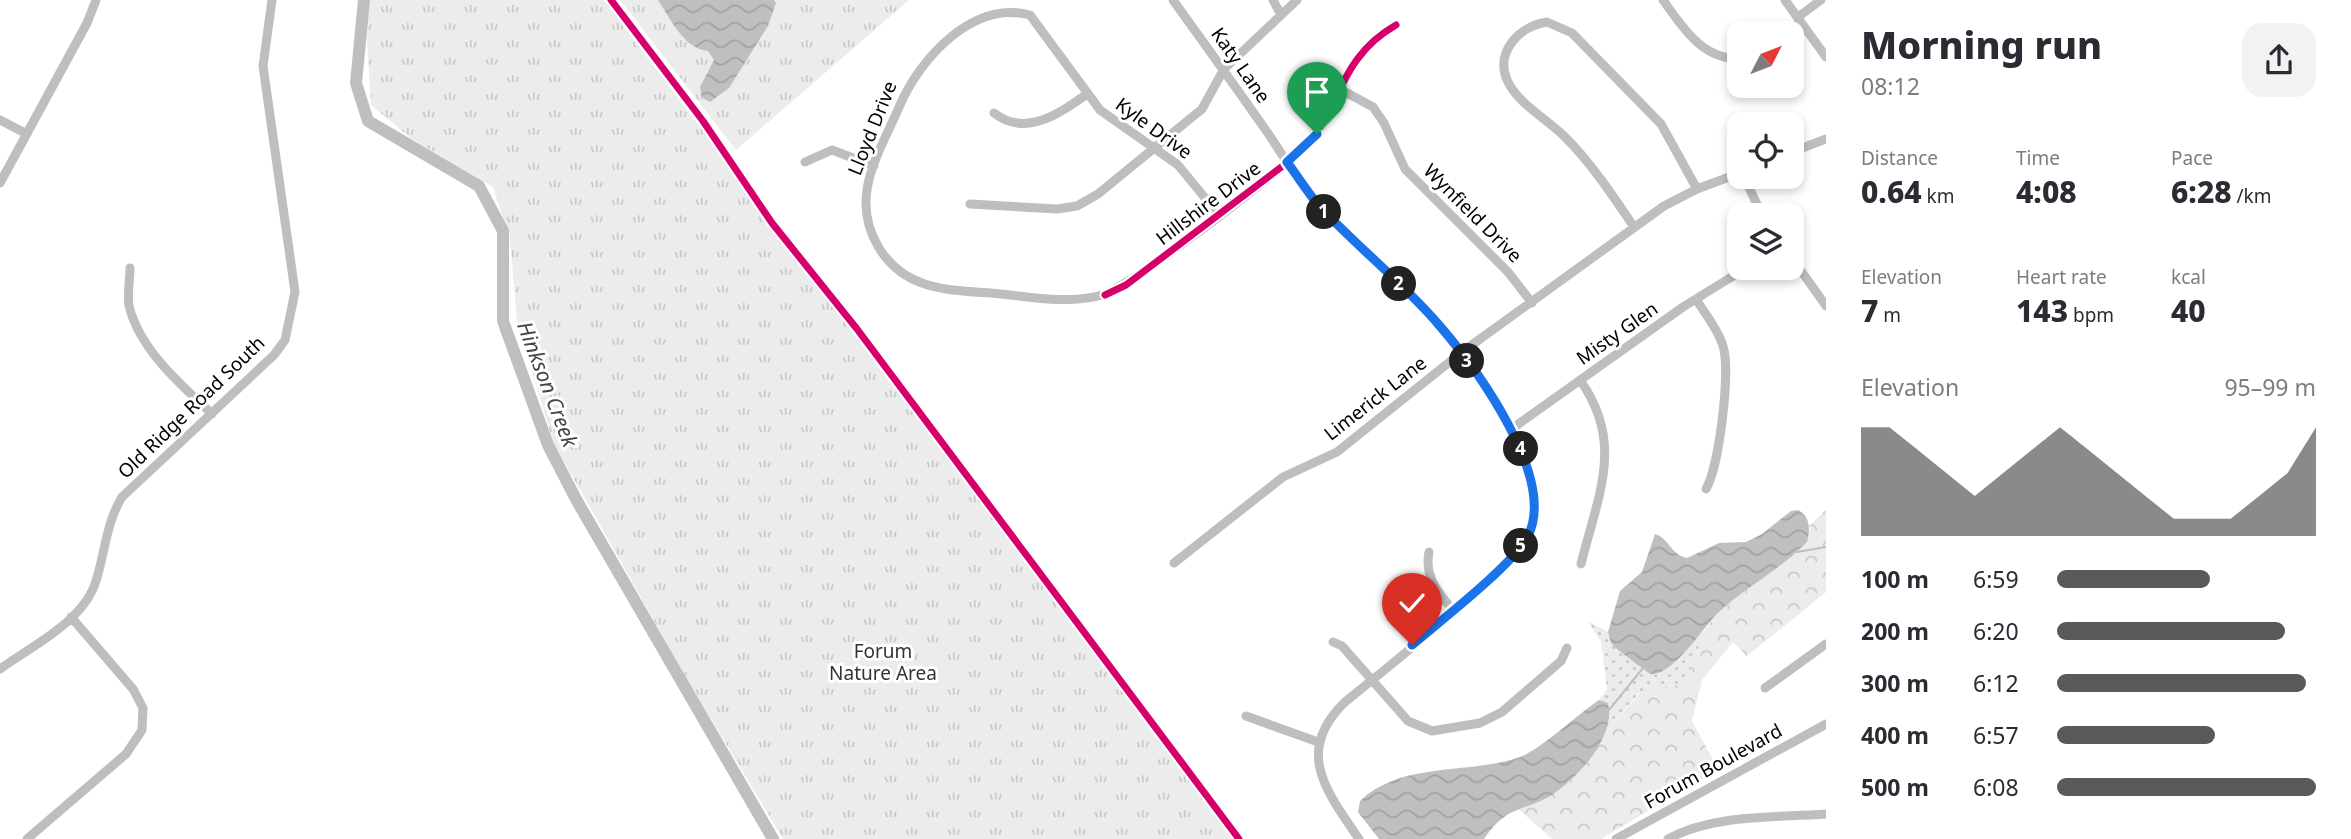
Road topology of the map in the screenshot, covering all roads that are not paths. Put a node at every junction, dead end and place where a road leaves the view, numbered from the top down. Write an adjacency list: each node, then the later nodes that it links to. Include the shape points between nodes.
1 (96, 0): 20 (street)
2 (272, 0): 42 (street, Old Ridge Road South, via 263,66 295,292 285,340)
3 (1173, 0): 15 (street, Katy Lane)
4 (1273, 0): 10 (street)
5 (1297, 0): 10 (street)
6 (1663, 0): 14 (street, via 1686,33 1706,51)
7 (1785, 0): 11 (street)
8 (1821, 0): 11 (street)
9 (1015, 6): 17 (street, Kyle Drive, via 1040,26); 26 (street, Lloyd Drive, via 979,10 931,50 914,74)
10 (1281, 15): 15 (street)
11 (1799, 19): 13 (street)
12 (1396, 25): 16 (street, Hillshire Drive, via 1358,56)
13 (1826, 57)
14 (1727, 59)
15 (1224, 69): 23 (street, via 1202,109); 25 (street, Katy Lane)
16 (1338, 88): 25 (street, Hillshire Drive, via 1317,134); 38 (street, Wynfield Drive, via 1373,107 1405,169 1508,272)
17 (1087, 94): 18 (street, via 1044,122 1005,121); 23 (street, Kyle Drive, via 1100,110)
18 (995, 113)
19 (0, 120): 20 (street)
20 (27, 134): 28 (street)
21 (1826, 139): 22 (street)
22 (1804, 147)
23 (1155, 148): 30 (street, via 1077,206); 31 (street, Kyle Drive, via 1188,174)
24 (805, 162): 26 (street, via 832,150)
25 (1287, 162): 31 (street, Hillshire Drive); 40 (street, Katy Lane, via 1319,206)
26 (874, 166): 36 (street, Lloyd Drive, via 864,193 868,227 898,272 915,282 937,289 1072,299)
27 (1727, 178): 29 (street, Limerick Lane)
28 (0, 183)
29 (1697, 189): 32 (street, Limerick Lane); 32 (street, via 1661,124 1572,33 1547,22 1522,31 1512,41 1504,64 1512,88 1597,173)
30 (970, 204)
31 (1219, 215): 36 (street, Hillshire Drive, via 1126,285)
32 (1634, 227): 38 (street, Limerick Lane)
33 (130, 268): 42 (street, via 129,306 143,337)
34 (1804, 275): 39 (street)
35 (1727, 280): 37 (street, Misty Glen)
36 (1105, 295)
37 (1696, 299): 41 (street, Misty Glen); 44 (street, via 1717,332 1726,358 1715,467)
38 (1532, 303): 40 (street, Limerick Lane)
39 (1826, 306)
40 (1462, 352): 43 (street, Katy Lane); 46 (street, Limerick Lane, via 1337,452 1283,477)
41 (1580, 380): 43 (street, Misty Glen); 47 (street, via 1599,410 1606,444)
42 (212, 414): 49 (street, Old Ridge Road South, via 122,498 112,513 96,583)
43 (1510, 430): 48 (street, Katy Lane, via 1534,484 1532,526 1515,553)
44 (1706, 489)
45 (1429, 552): 48 (street, via 1426,566 1432,583)
46 (1174, 563)
47 (1581, 564)
48 (1453, 610): 54 (street, Katy Lane)
49 (71, 617): 53 (street, Old Ridge Road South); 60 (street, via 133,689 143,708 142,730 135,744)
50 (1333, 642): 54 (street, via 1342,646)
51 (1826, 644): 55 (street)
52 (1567, 648): 54 (street, via 1561,661 1502,712 1480,723 1432,731 1408,721)
53 (0, 668)
54 (1372, 681): 58 (street, Katy Lane, via 1330,717)
55 (1765, 688)
56 (1246, 716): 58 (street)
57 (1826, 724): 62 (street, Forum Boulevard)
58 (1318, 742): 61 (street, via 1324,786)
59 (1826, 814): 63 (street, via 1700,825)
60 (27, 839)
61 (1359, 839)
62 (1616, 839)
63 (1668, 839)

